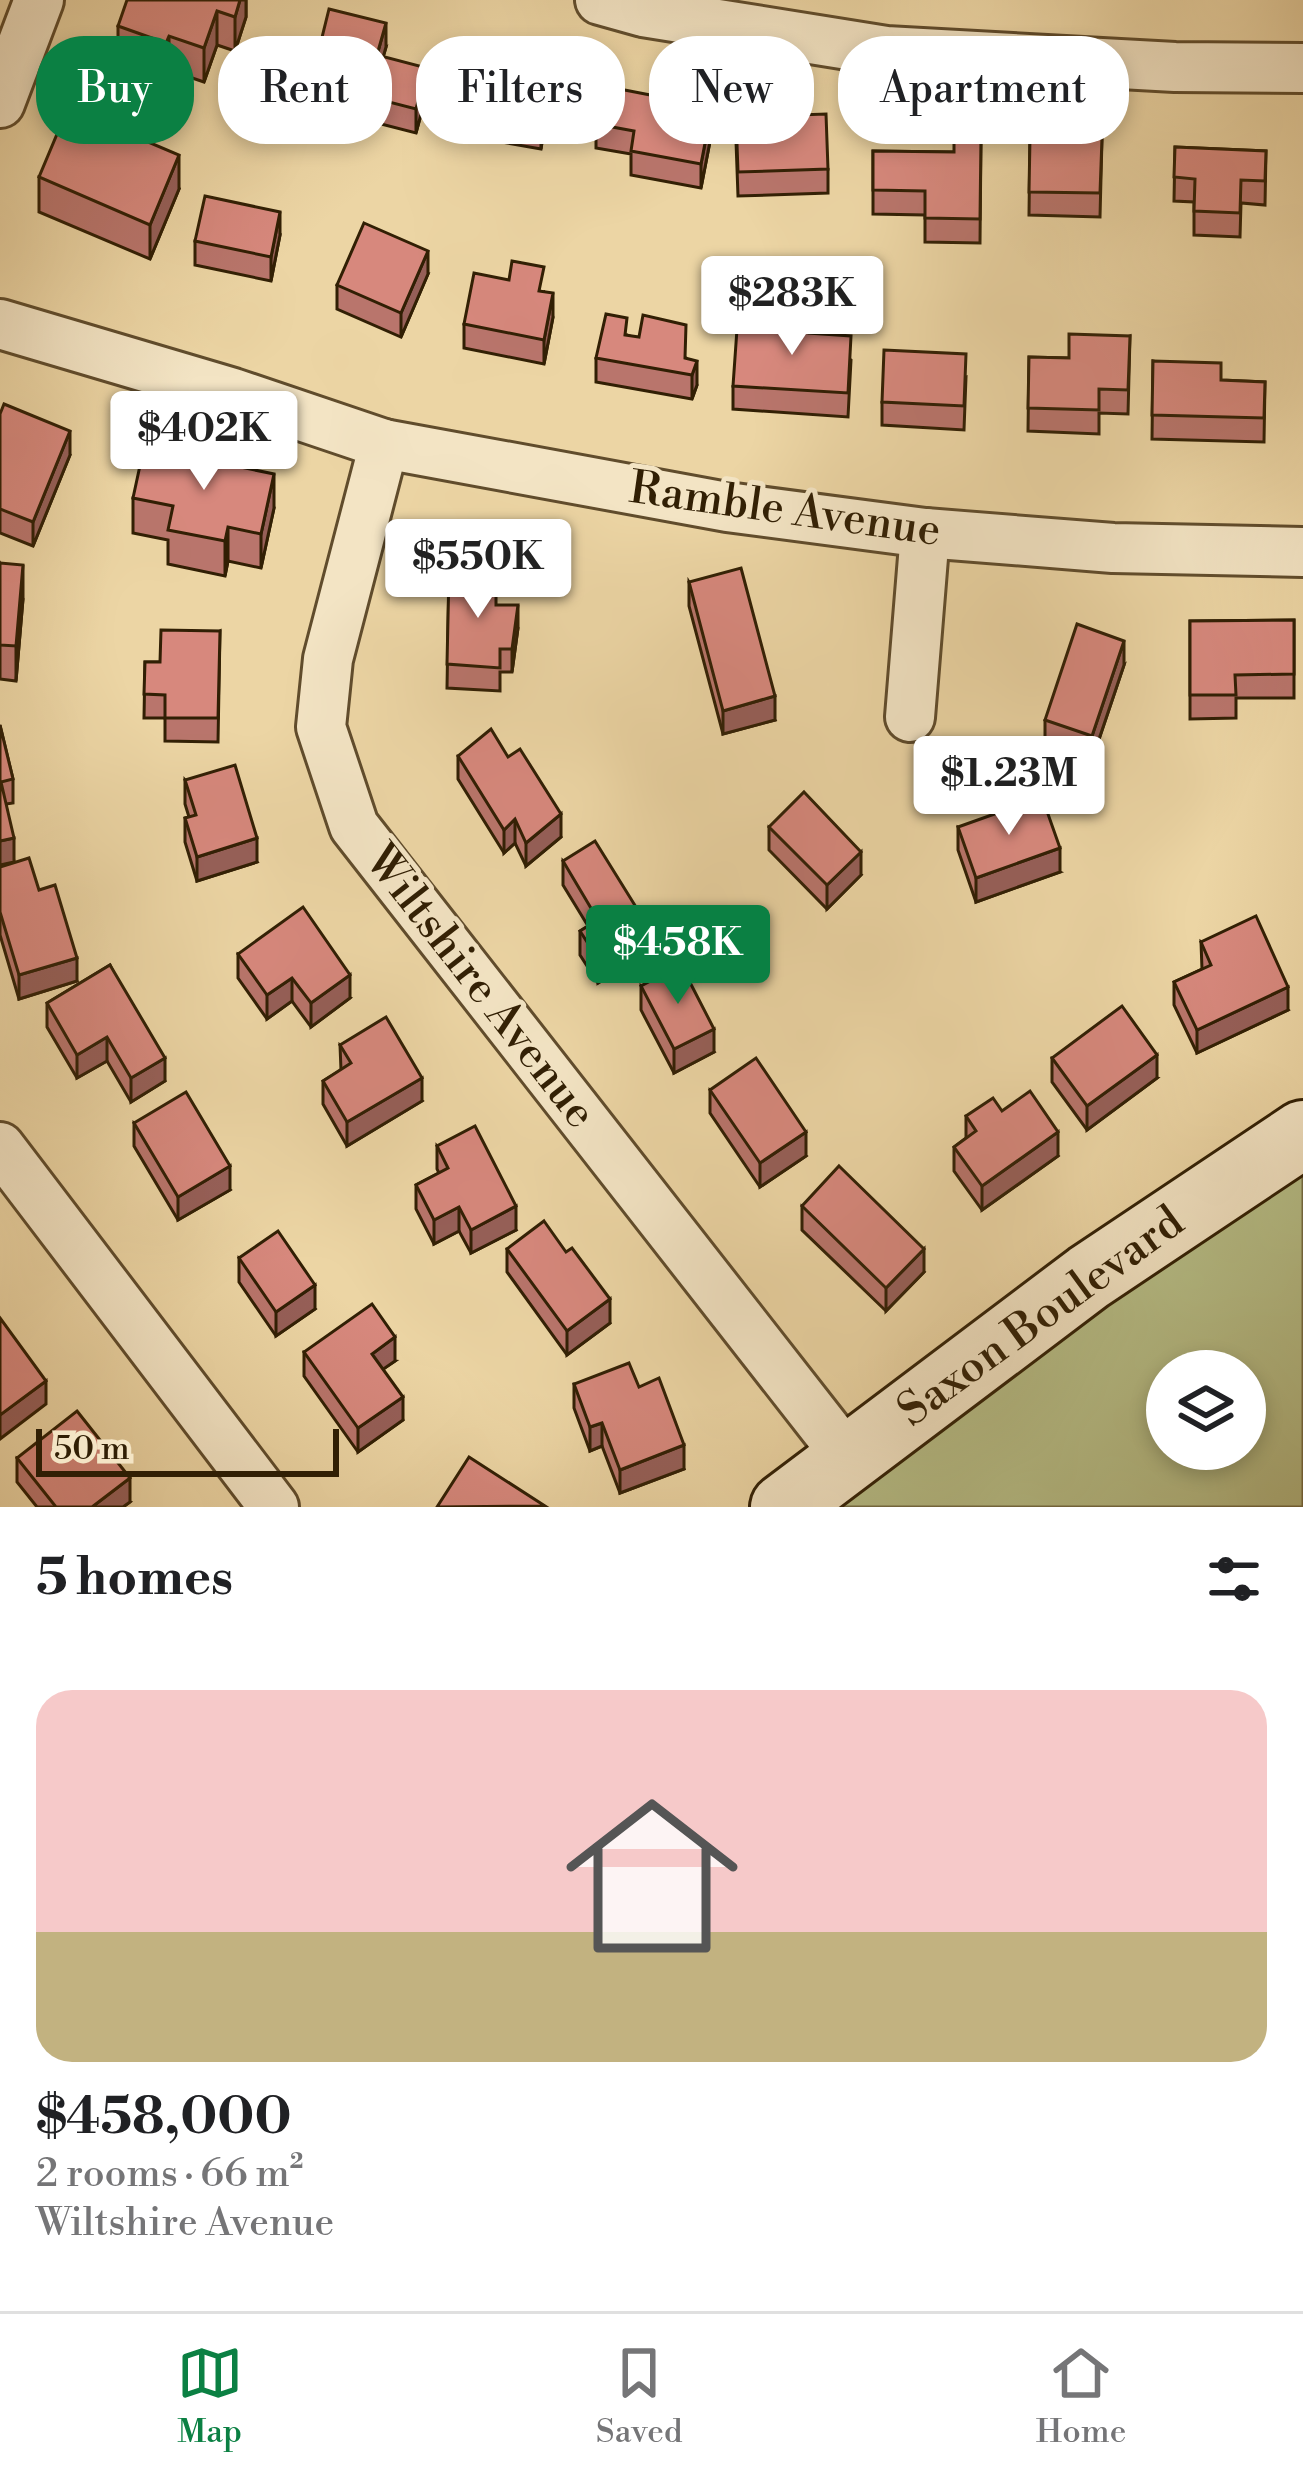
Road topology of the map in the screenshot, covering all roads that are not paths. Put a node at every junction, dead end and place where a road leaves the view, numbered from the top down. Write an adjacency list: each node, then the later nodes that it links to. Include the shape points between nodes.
1 (39, 0): 4 (street)
2 (600, 0): 3 (street, via 886,51)
3 (1303, 68)
4 (0, 103)
5 (0, 324): 6 (street, Ramble Avenue)
6 (384, 444): 7 (street, Ramble Avenue, via 727,507); 12 (street, Wiltshire Avenue, via 328,658 321,727 354,826)
7 (925, 532): 8 (street, Ramble Avenue, via 1113,548); 9 (street)
8 (1303, 552)
9 (910, 717)
10 (1303, 1135): 12 (main road, Saxon Boulevard, via 1089,1277)
11 (0, 1147): 13 (street)
12 (849, 1459): 14 (main road, Saxon Boulevard)
13 (274, 1507)
14 (784, 1507)

